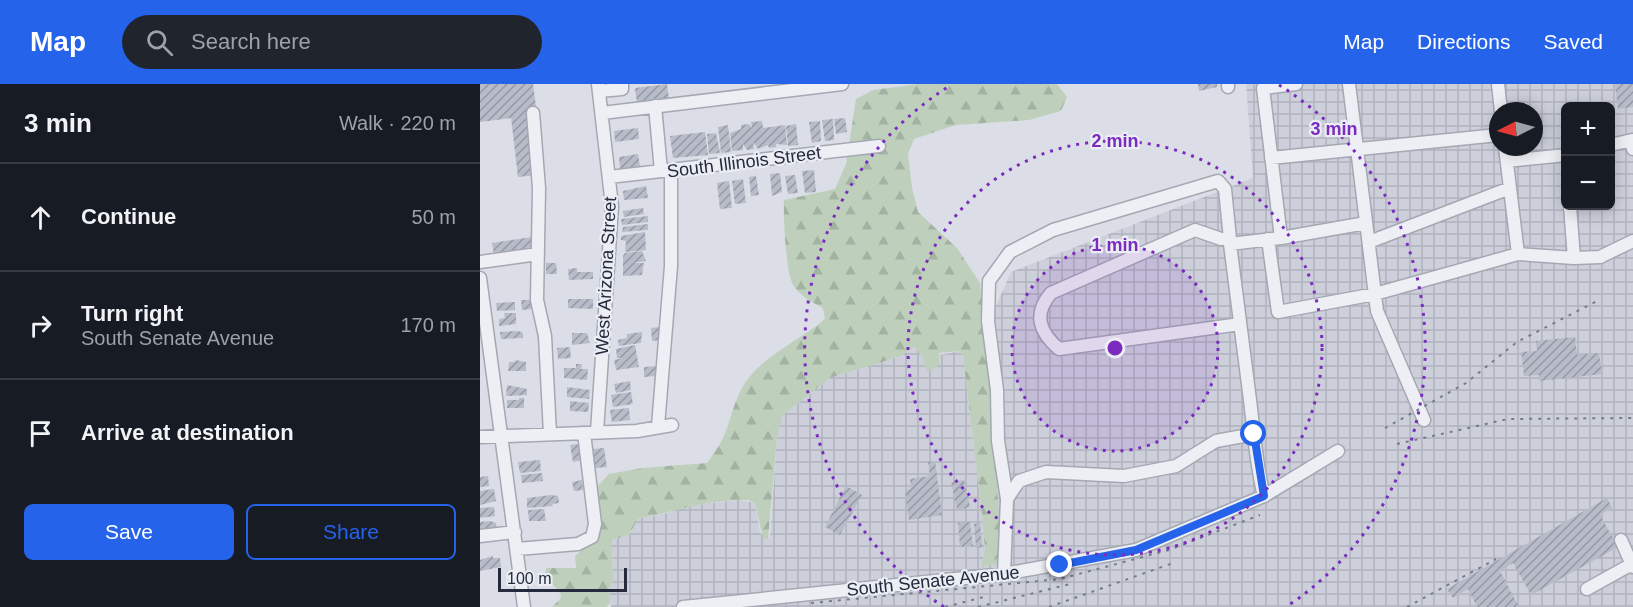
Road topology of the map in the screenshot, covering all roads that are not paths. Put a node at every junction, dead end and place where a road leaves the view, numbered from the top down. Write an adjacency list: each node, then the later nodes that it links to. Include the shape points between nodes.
1 (622, 84): 6 (street, via 622,89)
2 (842, 84): 8 (street)
3 (1296, 84): 18 (street, via 1263,88)
4 (1349, 84): 14 (street)
5 (1498, 84): 7 (street)
6 (599, 87): 10 (street, West Arizona Street)
7 (1500, 102)
8 (655, 106): 10 (street); 20 (street)
9 (533, 113): 29 (street, via 538,155)
10 (602, 113): 21 (street, West Arizona Street)
11 (1489, 136): 14 (street)
12 (1615, 144): 15 (street, via 1632,140)
13 (879, 146): 20 (street, South Illinois Street)
14 (1357, 149): 18 (street); 24 (street)
15 (1633, 149)
16 (1506, 156): 19 (street)
17 (1561, 156): 19 (street)
18 (1271, 158): 25 (street)
19 (1507, 161): 22 (street)
20 (666, 171): 21 (street, South Illinois Street); 38 (street, via 671,266)
21 (609, 177): 39 (street, West Arizona Street, via 612,207)
22 (1510, 188): 28 (street); 30 (street)
23 (1570, 210): 31 (street)
24 (1366, 223): 25 (street); 28 (street)
25 (1274, 239): 27 (street); 34 (street, via 1278,312)
26 (1633, 241): 31 (street, via 1600,256)
27 (1230, 242): 35 (street); 35 (street, via 1195,230 1051,293 1041,305 1040,318 1047,339 1059,349); 47 (street, via 1224,189 1218,181 1053,230 1010,252 989,281 988,321)
28 (1369, 242): 34 (street)
29 (538, 254): 32 (street); 41 (street, via 537,300 545,336)
30 (1518, 254): 31 (street); 34 (street)
31 (1574, 258)
32 (480, 262)
33 (480, 278): 43 (street)
34 (1375, 294): 36 (street, via 1377,311)
35 (1240, 324): 42 (street)
36 (1424, 420)
37 (672, 425): 38 (street)
38 (658, 426): 39 (street)
39 (597, 432): 40 (street)
40 (584, 433): 41 (street); 51 (street, via 595,524 592,537 578,544)
41 (550, 434): 43 (street)
42 (1254, 434): 46 (street); 47 (street, via 1216,441 1176,466 1124,476 1046,472 1019,481)
43 (500, 436): 44 (street); 48 (street)
44 (480, 437)
45 (1338, 451): 46 (street, South Senate Avenue)
46 (1264, 496): 53 (street, South Senate Avenue, via 1136,550)
47 (1007, 499): 53 (street)
48 (515, 532): 49 (street); 51 (street)
49 (480, 536)
50 (1621, 540): 52 (street)
51 (517, 549): 55 (street)
52 (1632, 566): 54 (street)
53 (1004, 574): 56 (street, South Senate Avenue)
54 (1587, 589)
55 (524, 607)
56 (683, 607)

